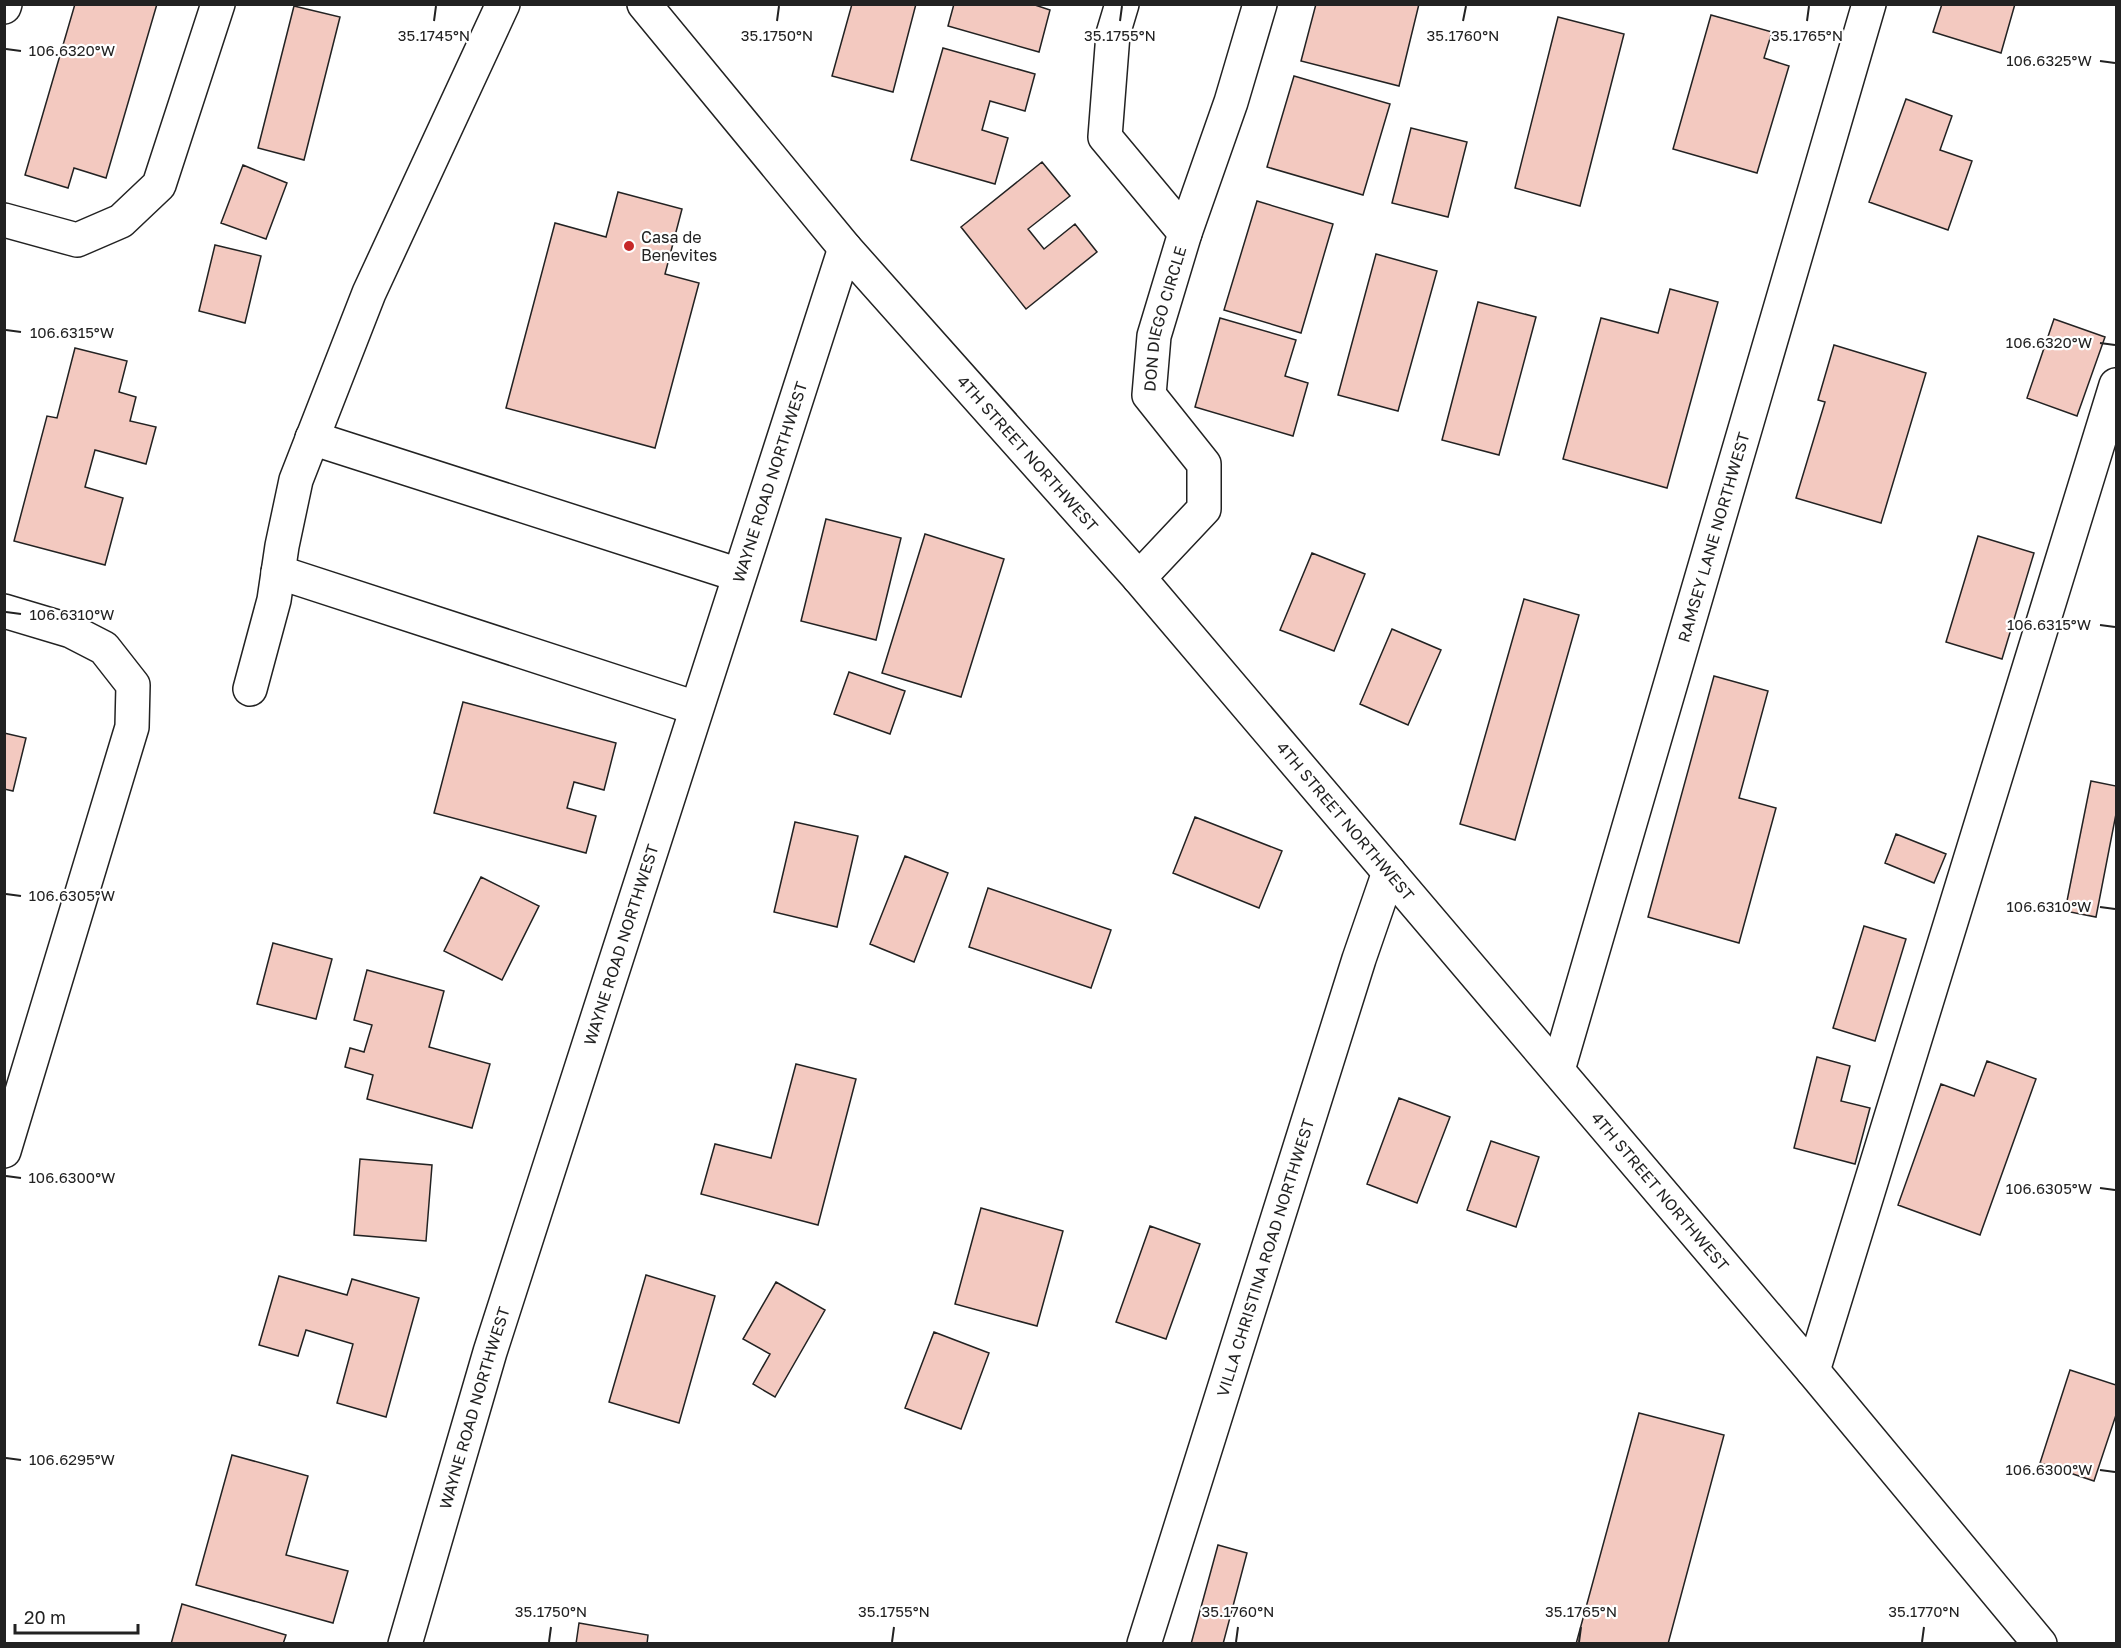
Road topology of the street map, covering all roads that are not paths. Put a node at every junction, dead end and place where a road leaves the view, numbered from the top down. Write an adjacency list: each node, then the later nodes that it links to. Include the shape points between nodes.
1 (218, 4): 7 (street, via 159,185 121,221 77,240)
2 (503, 4): 11 (street, via 369,293)
3 (644, 4): 9 (street, 4TH STREET NORTHWEST)
4 (1122, 4): 8 (street, DON DIEGO CIRCLE, via 1113,34 1105,137)
5 (1260, 4): 8 (street, DON DIEGO CIRCLE)
6 (1869, 4): 19 (street, RAMSEY LANE NORTHWEST)
7 (4, 220)
8 (1185, 233): 14 (street, DON DIEGO CIRCLE, via 1154,336 1149,394 1203,464 1204,509)
9 (845, 248): 13 (street, WAYNE ROAD NORTHWEST); 14 (street, 4TH STREET NORTHWEST)
10 (2116, 385): 21 (street)
11 (312, 438): 12 (street, via 296,480); 13 (street)
12 (278, 572): 16 (street); 17 (street)
13 (739, 575): 17 (street, WAYNE ROAD NORTHWEST)
14 (1139, 578): 18 (street, 4TH STREET NORTHWEST)
15 (4, 611): 20 (street, via 71,631 104,648 133,685 132,727)
16 (250, 689)
17 (696, 708): 22 (street, WAYNE ROAD NORTHWEST, via 490,1352)
18 (1389, 872): 19 (street, 4TH STREET NORTHWEST); 23 (street, VILLA CHRISTINA ROAD NORTHWEST)
19 (1558, 1070): 21 (street, 4TH STREET NORTHWEST)
20 (4, 1152)
21 (1813, 1371): 24 (street, 4TH STREET NORTHWEST)
22 (405, 1644)
23 (1144, 1644)
24 (2040, 1644)

